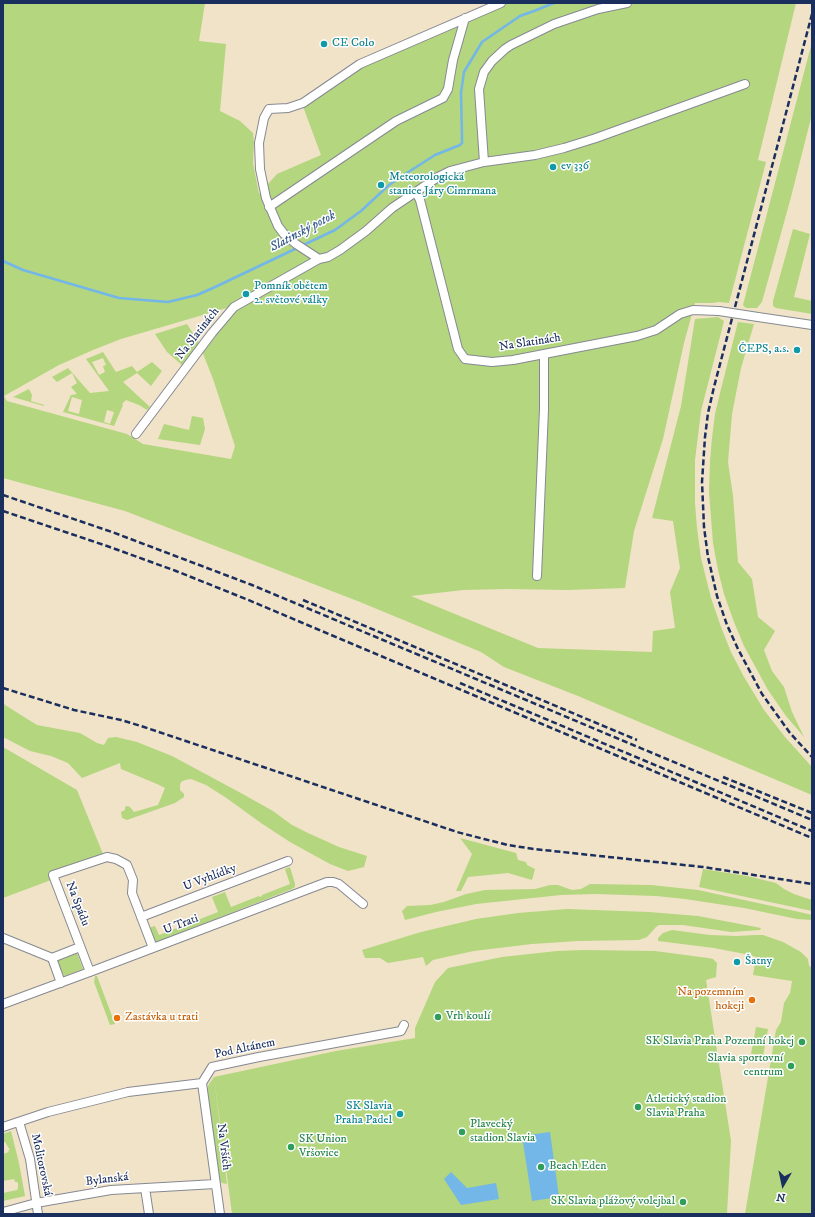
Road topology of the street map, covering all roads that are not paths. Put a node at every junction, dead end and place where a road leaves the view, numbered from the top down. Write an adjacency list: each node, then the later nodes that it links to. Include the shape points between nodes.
1 (501, 3): 3 (street)
2 (627, 3): 5 (street, via 598,9 554,24 511,45 492,61 484,72 479,89)
3 (465, 18): 7 (street, via 448,89 443,98 396,121); 7 (street, via 360,64 303,103 288,108 269,109 264,118 259,143 260,169)
4 (745, 84): 5 (street, Na Slatinách, via 564,148)
5 (484, 162): 6 (street, Na Slatinách, via 450,171)
6 (416, 192): 8 (street, Na Slatinách, via 392,208 354,241 328,257); 10 (street, Na Slatinách, via 458,349 464,359 492,362)
7 (269, 207): 8 (street, via 288,238)
8 (319, 259): 11 (street, Na Slatinách, via 234,307)
9 (812, 325): 10 (street, Na Slatinách, bridge, via 719,311 693,310 680,314 656,330 637,336)
10 (544, 354): 12 (street)
11 (136, 434)
12 (537, 576)
13 (288, 861): 15 (street, U Vyhlídky)
14 (363, 904): 18 (street, U Trati, via 339,884 327,882)
15 (141, 917): 17 (street, Na Spádu, via 132,893 133,880 127,865 116,859 107,857 53,875); 18 (street)
16 (3, 938): 19 (street)
17 (80, 947): 19 (street); 20 (street, Na Spádu)
18 (153, 948): 20 (street, U Trati)
19 (52, 958): 21 (street)
20 (90, 972): 21 (street, U Trati)
21 (60, 983): 22 (street, U Trati)
22 (3, 1004)
23 (404, 1025): 24 (street, Pod Altánem, via 401,1031 212,1067)
24 (202, 1083): 25 (street, via 128,1092); 27 (street, Na Vrších)
25 (19, 1122): 26 (street); 29 (street, Molitorovská, via 30,1159)
26 (3, 1127)
27 (215, 1184): 28 (street, Bylanská); 33 (street, Na Vrších)
28 (145, 1188): 29 (street, Bylanská, via 111,1190); 32 (street)
29 (36, 1203): 30 (street, Bylanská); 31 (street, Molitorovská)
30 (3, 1212)
31 (38, 1214)
32 (149, 1214)
33 (220, 1214)

